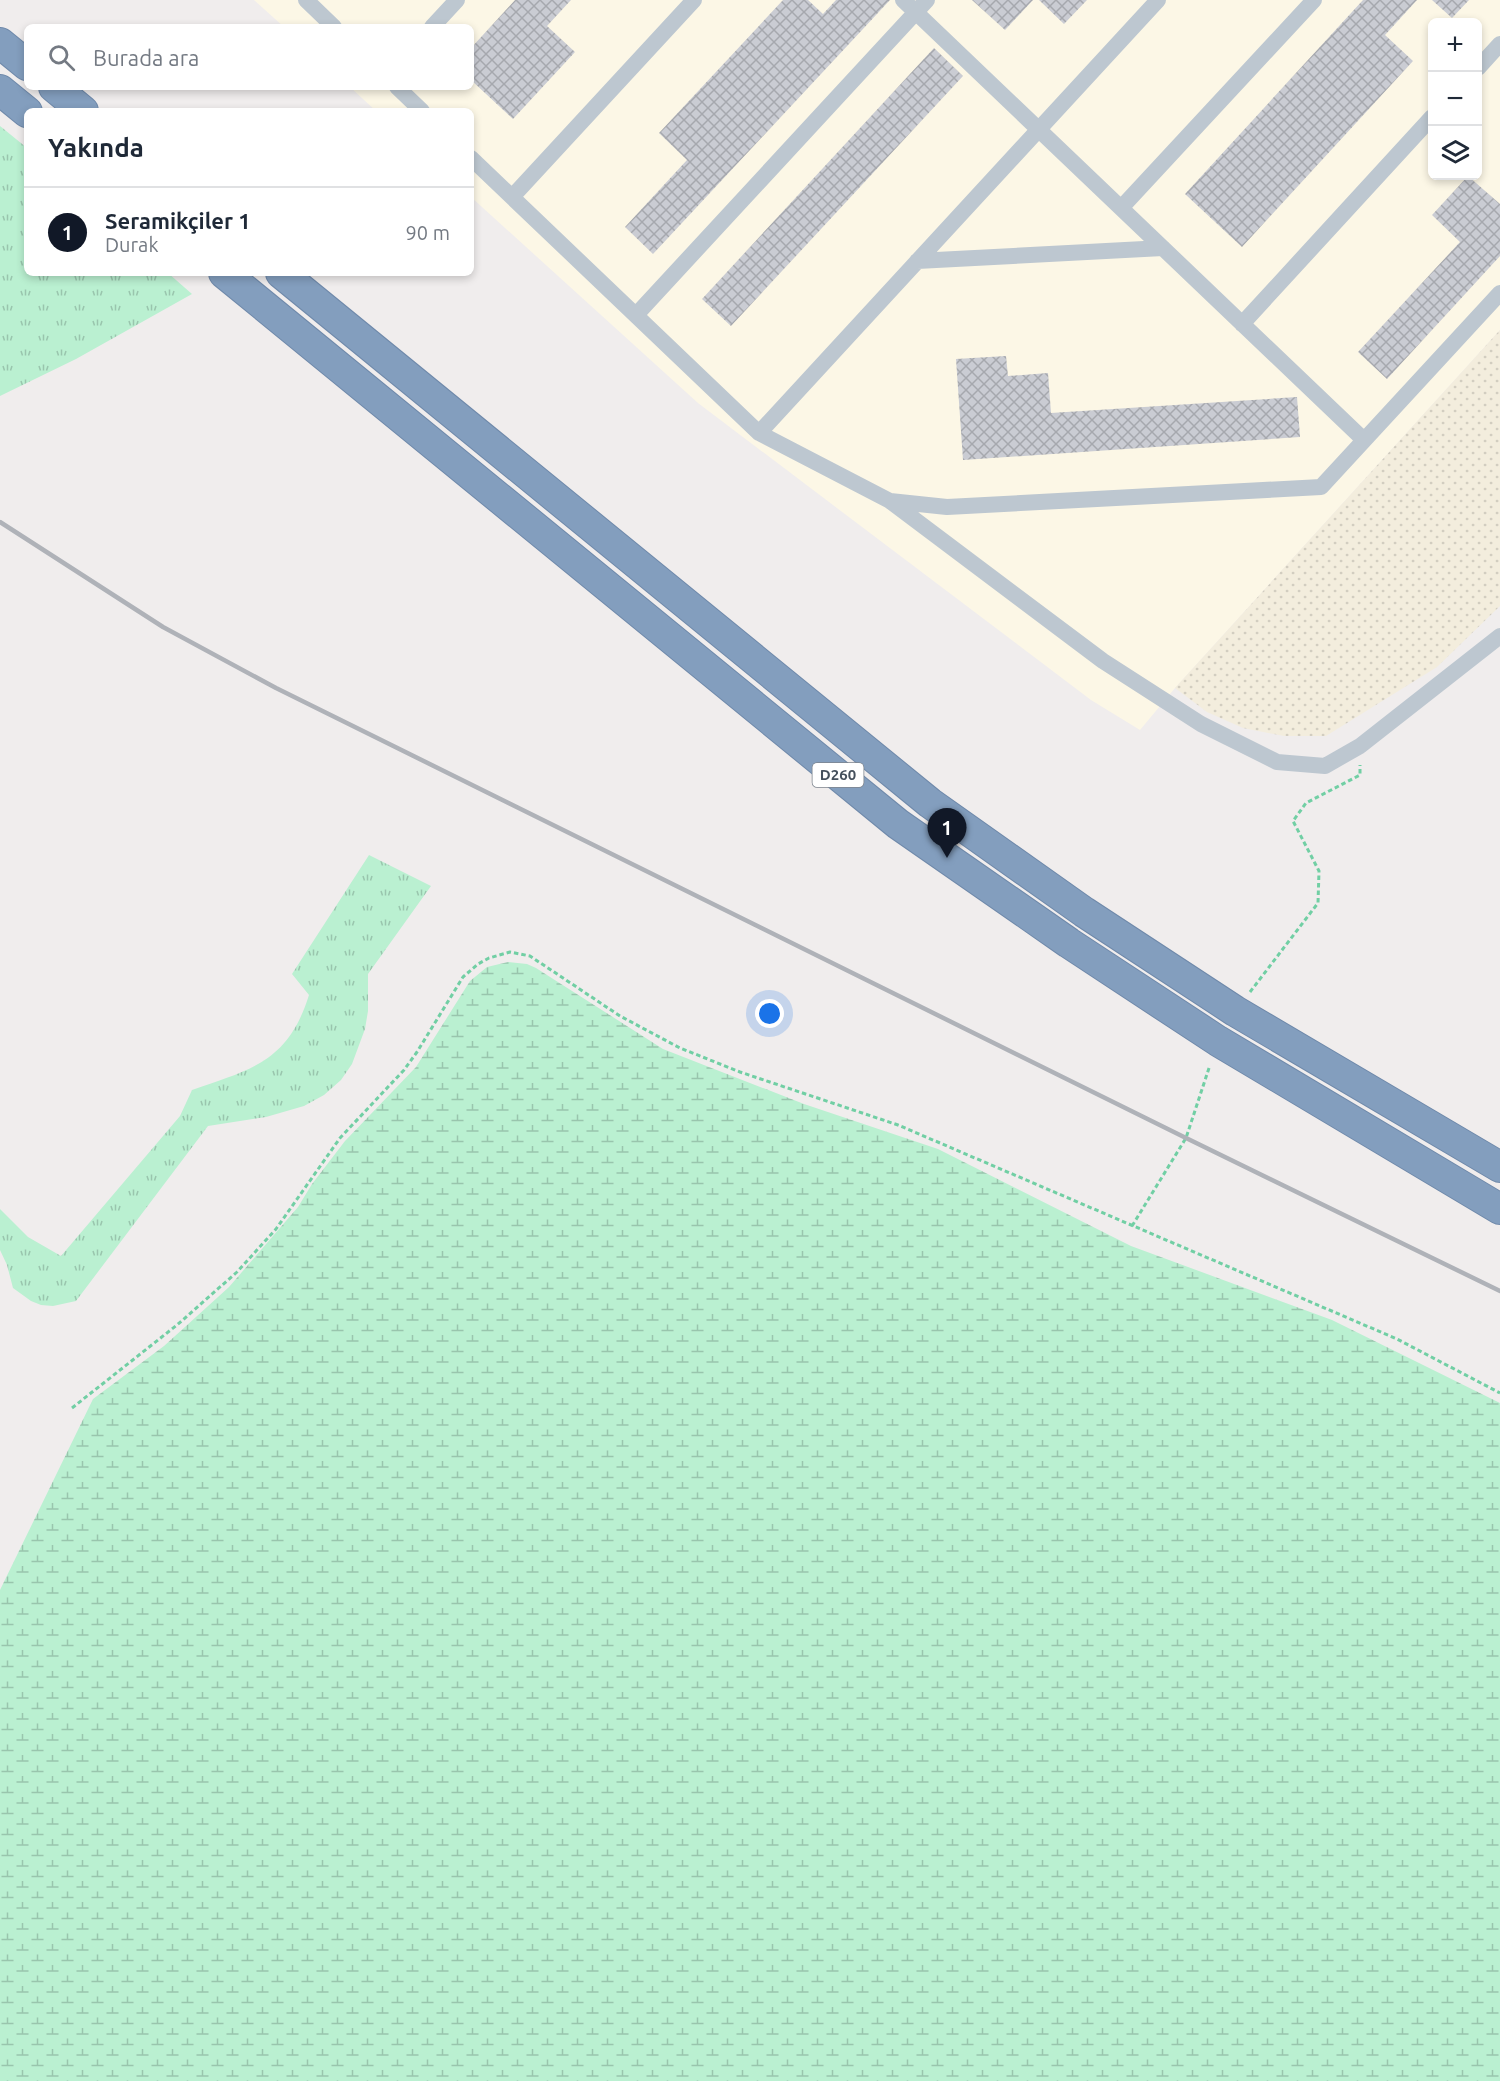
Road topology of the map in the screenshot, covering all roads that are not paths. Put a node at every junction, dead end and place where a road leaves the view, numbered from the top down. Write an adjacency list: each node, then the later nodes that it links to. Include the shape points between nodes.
1 (306, 0): 8 (street)
2 (457, 0): 9 (street)
3 (694, 0): 23 (street)
4 (903, 0): 7 (street)
5 (1158, 0): 21 (street)
6 (1314, 0): 24 (street)
7 (921, 6): 21 (street); 30 (street)
8 (331, 24)
9 (435, 24)
10 (0, 43): 12 (highway)
11 (1500, 44): 13 (street)
12 (24, 63)
13 (1482, 64)
14 (0, 90): 19 (highway)
15 (58, 90): 17 (highway)
16 (400, 90): 18 (street)
17 (79, 108)
18 (419, 108)
19 (24, 110)
20 (1428, 121): 31 (street)
21 (1039, 129): 24 (street); 26 (street)
22 (474, 161): 23 (street)
23 (512, 197): 30 (street)
24 (1121, 208): 25 (street)
25 (1163, 248): 26 (street); 31 (street)
26 (917, 261): 32 (street)
27 (228, 276): 37 (highway, D260, via 898,824 1218,1041)
28 (285, 276): 36 (highway, D260, via 930,803 1084,912 1235,1011)
29 (1500, 293): 33 (street)
30 (636, 315): 32 (street)
31 (1242, 324): 33 (street)
32 (759, 432): 34 (street)
33 (1364, 440): 34 (street, via 1321,487 947,507)
34 (890, 501): 35 (street, via 1103,662 1201,724 1277,762 1325,766 1360,746)
35 (1500, 636)
36 (1500, 1167)
37 (1500, 1209)

